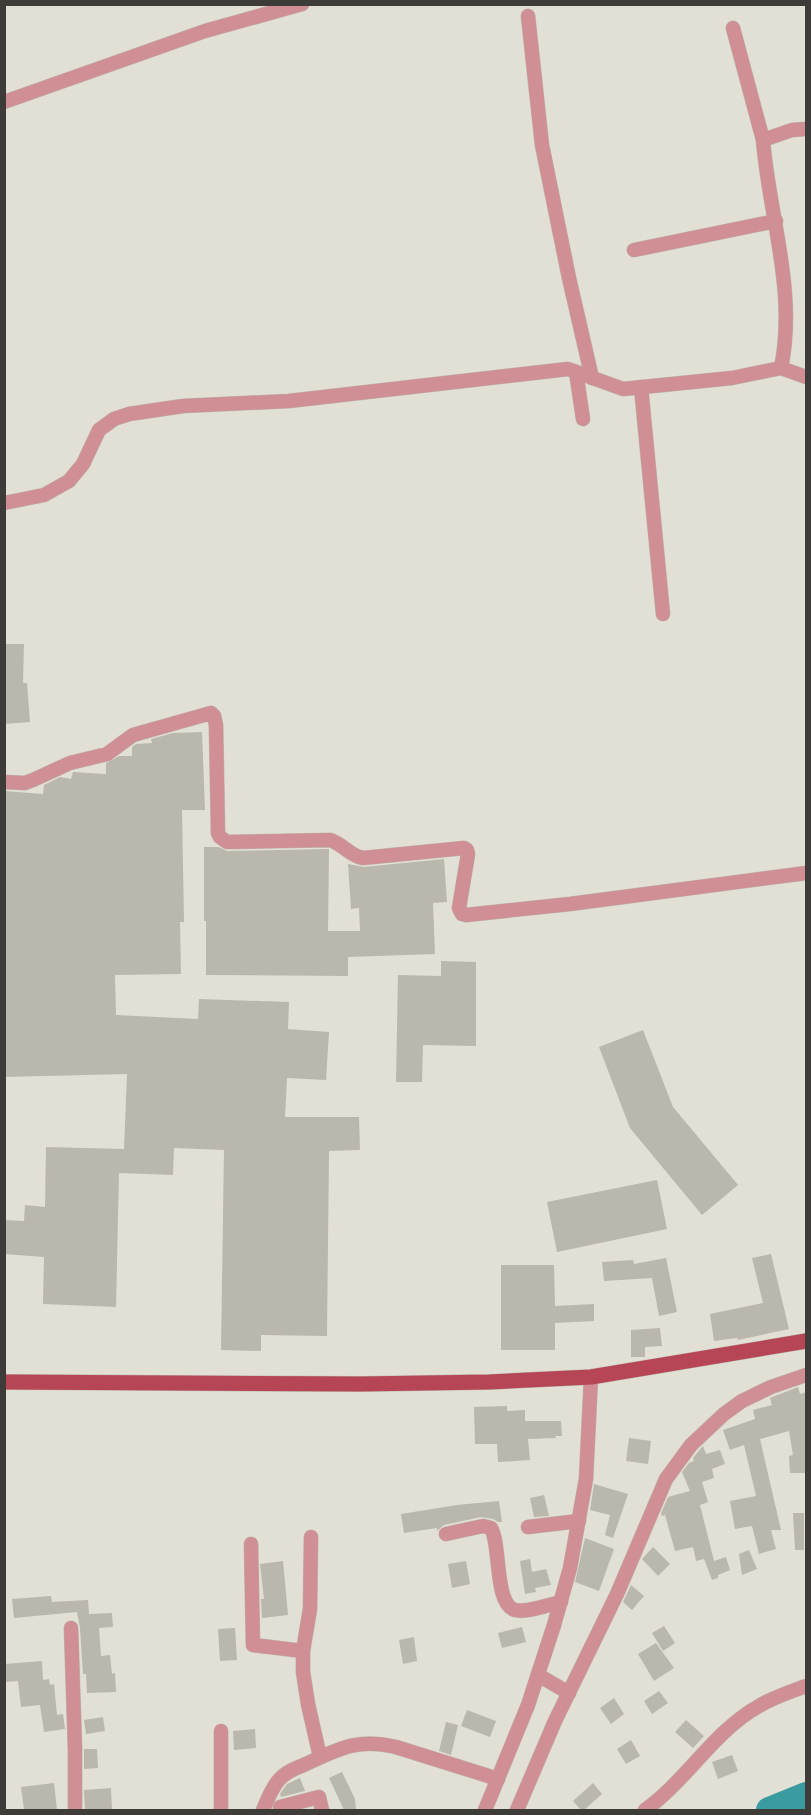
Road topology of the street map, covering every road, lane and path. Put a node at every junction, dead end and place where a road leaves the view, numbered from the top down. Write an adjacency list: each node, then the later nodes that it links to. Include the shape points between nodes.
1 (302, 4): 4 (street, via 205,31)
2 (528, 16): 12 (street, via 542,145)
3 (733, 28): 6 (street)
4 (4, 102)
5 (807, 129): 6 (street)
6 (763, 140): 7 (street)
7 (776, 221): 8 (street); 9 (street, via 787,325)
8 (634, 250)
9 (781, 368): 11 (street); 13 (street, via 732,378)
10 (576, 372): 12 (street); 14 (street); 15 (street, via 568,369 289,401 183,406 129,414 99,430 83,464 69,481 44,495)
11 (807, 376)
12 (592, 378): 13 (street, via 623,389)
13 (641, 387): 16 (street)
14 (583, 419)
15 (4, 503)
16 (663, 614)
17 (4, 782): 18 (street, via 25,783 70,763 107,754 133,735 209,713 216,725 220,837 227,842 330,840 363,858 464,848 468,854 459,908 462,914)
18 (807, 873)
19 (807, 1341): 21 (main road)
20 (807, 1375): 33 (street, via 742,1401 705,1430 680,1459 666,1479 617,1594)
21 (591, 1377): 22 (main road, via 361,1384); 23 (street, via 586,1479)
22 (4, 1382)
23 (579, 1521): 24 (street); 28 (street)
24 (528, 1527)
25 (446, 1534): 28 (street, via 483,1526 491,1528 501,1591 512,1608 525,1610)
26 (312, 1537): 30 (street, via 309,1618)
27 (251, 1544): 30 (street, via 253,1645)
28 (561, 1602): 31 (street)
29 (70, 1628): 39 (street)
30 (303, 1651): 35 (street, via 304,1683)
31 (538, 1675): 33 (street); 36 (street)
32 (807, 1686): 45 (street, via 745,1715 662,1798)
33 (563, 1689): 44 (street)
34 (221, 1731): 40 (street)
35 (320, 1757): 36 (street, via 345,1746 379,1743); 37 (street, via 285,1775)
36 (498, 1779): 43 (street)
37 (274, 1788): 38 (street); 41 (street)
38 (281, 1809): 42 (street, via 319,1797)
39 (75, 1810)
40 (221, 1810)
41 (263, 1810)
42 (322, 1810)
43 (486, 1810)
44 (517, 1810)
45 (645, 1810)

